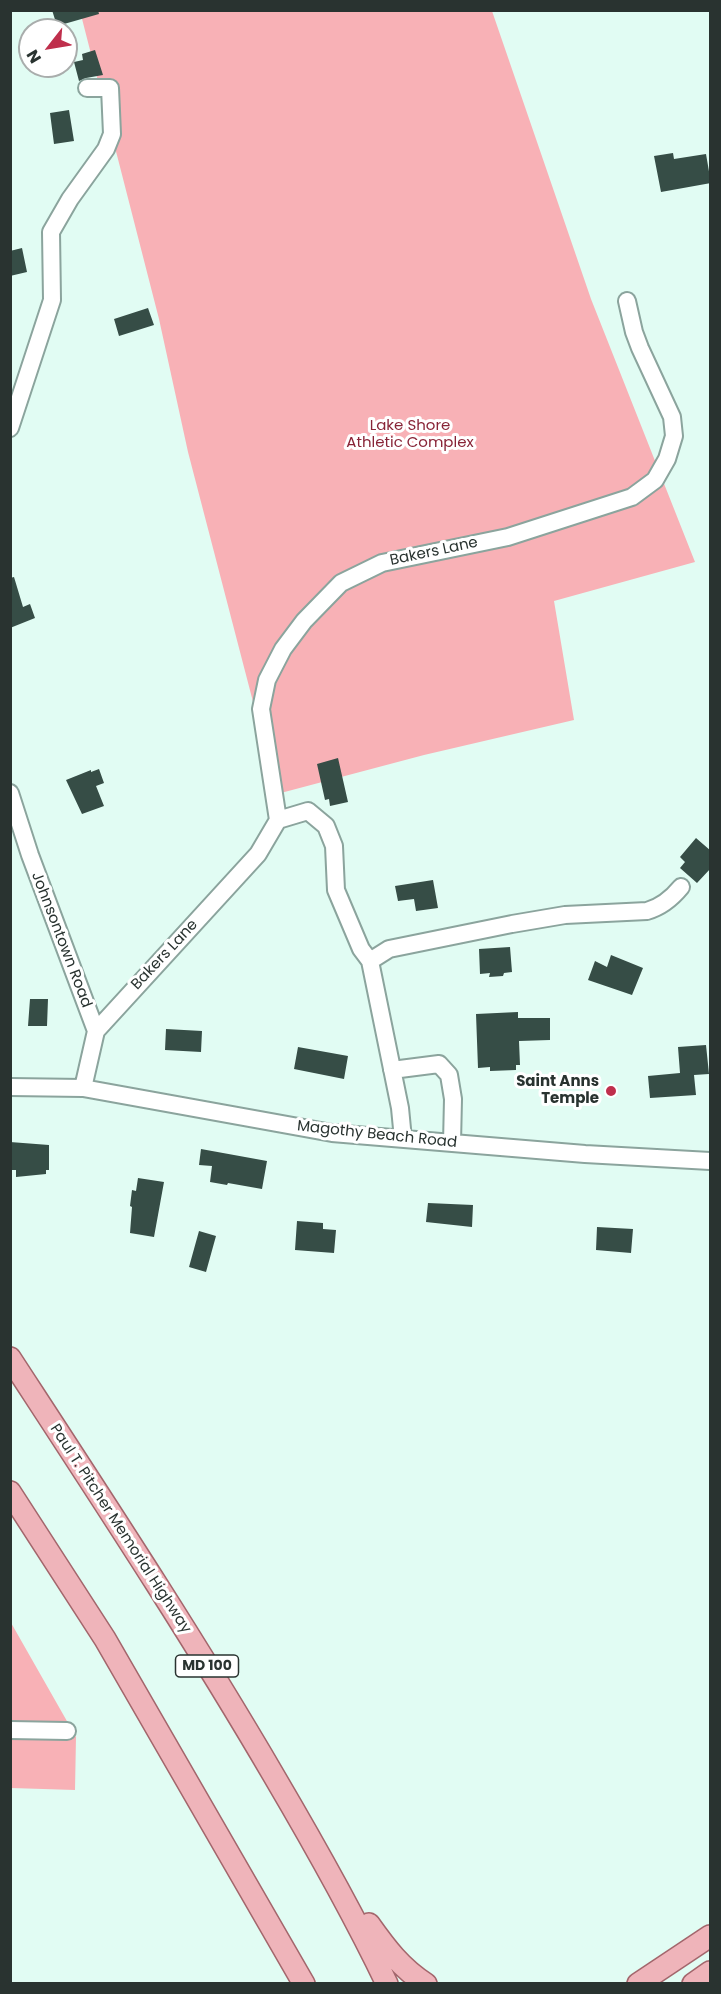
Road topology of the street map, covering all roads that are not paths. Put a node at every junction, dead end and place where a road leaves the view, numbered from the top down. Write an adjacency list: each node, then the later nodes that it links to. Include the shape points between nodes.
1 (87, 88): 3 (street, via 110,88 112,134 51,232 52,300)
2 (627, 301): 5 (street, Bakers Lane, via 640,348 672,417 674,436 655,480 632,497 508,537 382,563 341,584 304,621 267,680 261,709)
3 (10, 428)
4 (10, 793): 8 (street, Johnsontown Road)
5 (278, 819): 7 (street, via 308,811 326,826 334,846 336,890); 8 (street, Bakers Lane, via 258,854)
6 (681, 887): 7 (street, via 657,909 565,915 512,924 389,949)
7 (370, 961): 9 (street)
8 (96, 1031): 11 (street)
9 (392, 1070): 12 (street); 13 (street, via 439,1064 449,1075)
10 (10, 1087): 11 (street, Magothy Beach Road)
11 (83, 1088): 12 (street, Magothy Beach Road, via 332,1133)
12 (403, 1139): 13 (street, Magothy Beach Road)
13 (452, 1143): 14 (street, Magothy Beach Road)
14 (711, 1161)
15 (10, 1358): 19 (main road, Paul T. Pitcher Memorial Highway / MD 100, via 163,1594)
16 (10, 1492): 20 (main road, via 105,1639)
17 (10, 1730): 18 (street)
18 (67, 1731)
19 (307, 1832): 25 (main road, Paul T. Pitcher Memorial Highway / MD 100); 26 (main road, via 384,1946 409,1973)
20 (246, 1882): 23 (main road); 24 (main road)
21 (711, 1936): 27 (main road)
22 (711, 1972): 28 (main road)
23 (291, 1983)
24 (304, 1983)
25 (387, 1983)
26 (426, 1983)
27 (638, 1983)
28 (693, 1983)

